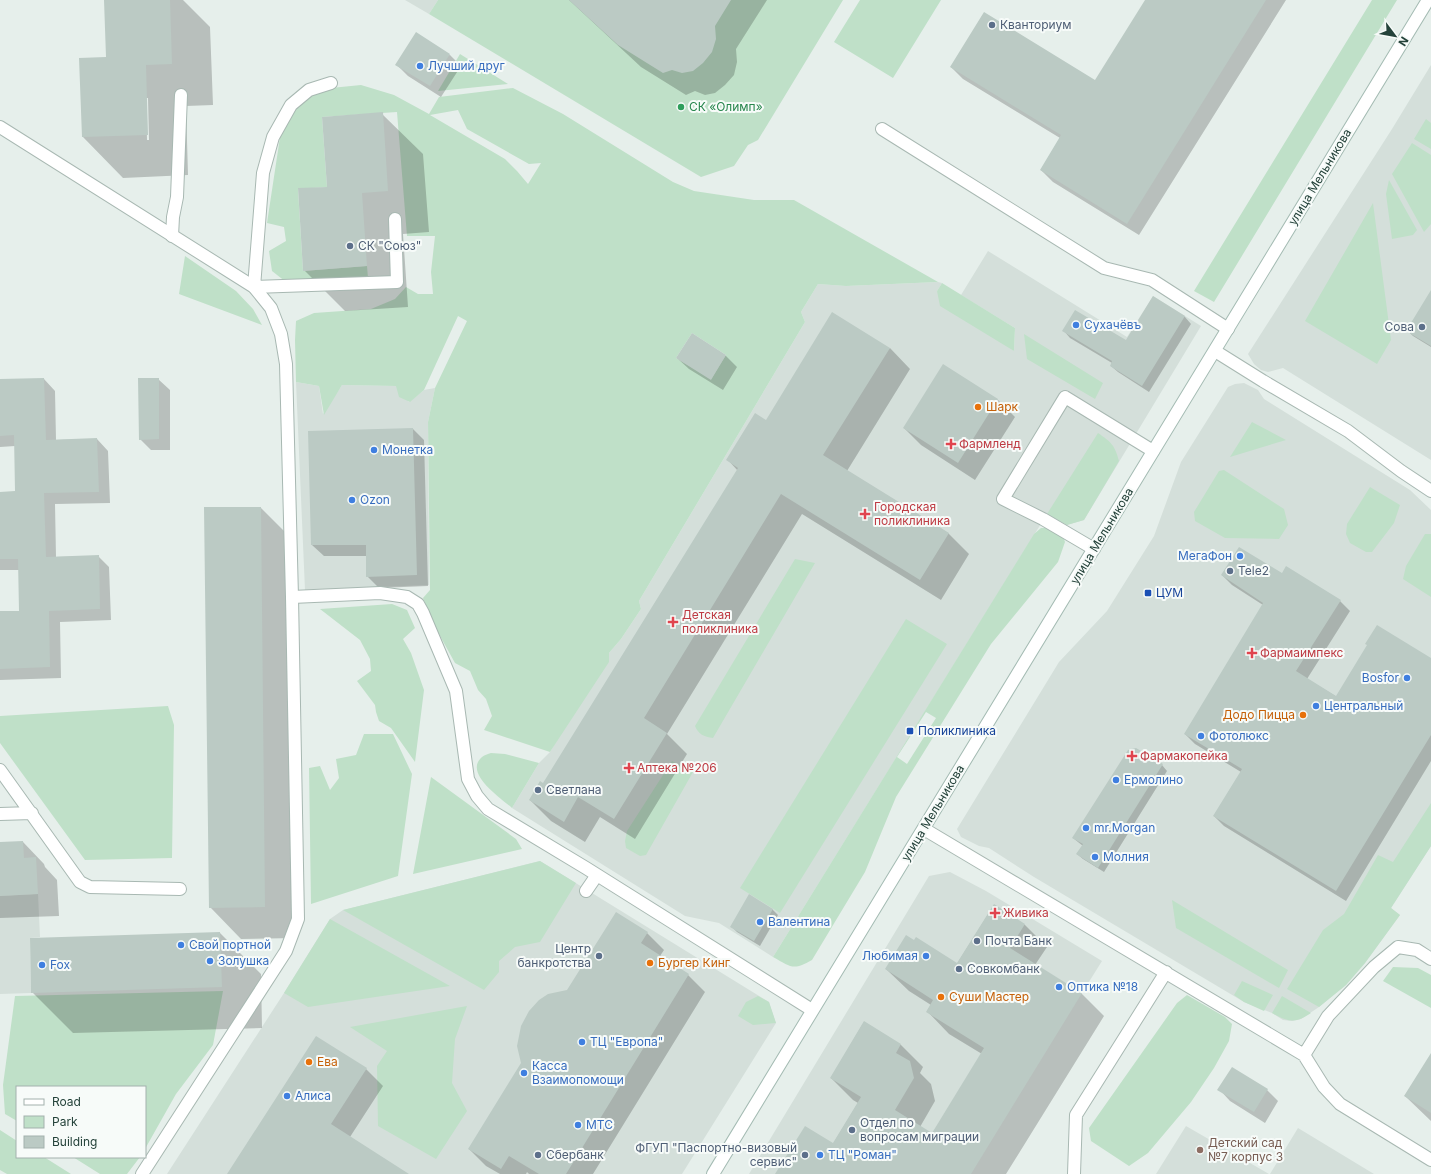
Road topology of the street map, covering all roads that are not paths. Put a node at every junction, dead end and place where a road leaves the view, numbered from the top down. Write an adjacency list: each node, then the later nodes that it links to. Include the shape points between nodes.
1 (1427, 2): 9 (main road, улица Мельникова)
2 (331, 83): 8 (main road, via 310,90 290,105 273,137 263,173)
3 (181, 95): 7 (main road, via 177,197)
4 (0, 127): 7 (main road)
5 (882, 128): 9 (main road, via 1104,268 1152,280)
6 (395, 219): 8 (main road, via 397,282)
7 (172, 236): 8 (main road)
8 (254, 287): 14 (main road, via 271,308 281,334 286,364)
9 (1228, 329): 10 (main road, улица Мельникова)
10 (1215, 351): 11 (main road, улица Мельникова); 12 (main road, via 1348,430)
11 (1153, 451): 13 (main road, улица Мельникова); 13 (main road, via 1065,397 1003,499)
12 (1431, 491)
13 (1094, 549): 18 (main road, улица Мельникова)
14 (292, 597): 19 (main road, via 380,593 407,597 418,604 456,691 468,779 477,796 488,809); 27 (main road, via 298,919 286,951)
15 (0, 770): 16 (main road)
16 (32, 813): 17 (main road); 20 (main road, via 80,882 90,887)
17 (0, 814)
18 (924, 829): 23 (main road); 24 (main road, улица Мельникова)
19 (597, 875): 21 (main road); 24 (main road)
20 (180, 889)
21 (586, 891)
22 (1431, 958): 25 (main road, via 1417,950 1398,947 1374,966 1328,1016)
23 (1166, 972): 25 (main road); 29 (main road, via 1076,1115)
24 (812, 1010): 28 (main road, улица Мельникова)
25 (1304, 1055): 26 (main road, via 1324,1088 1340,1104)
26 (1431, 1160)
27 (142, 1174)
28 (713, 1174)
29 (1074, 1174)

